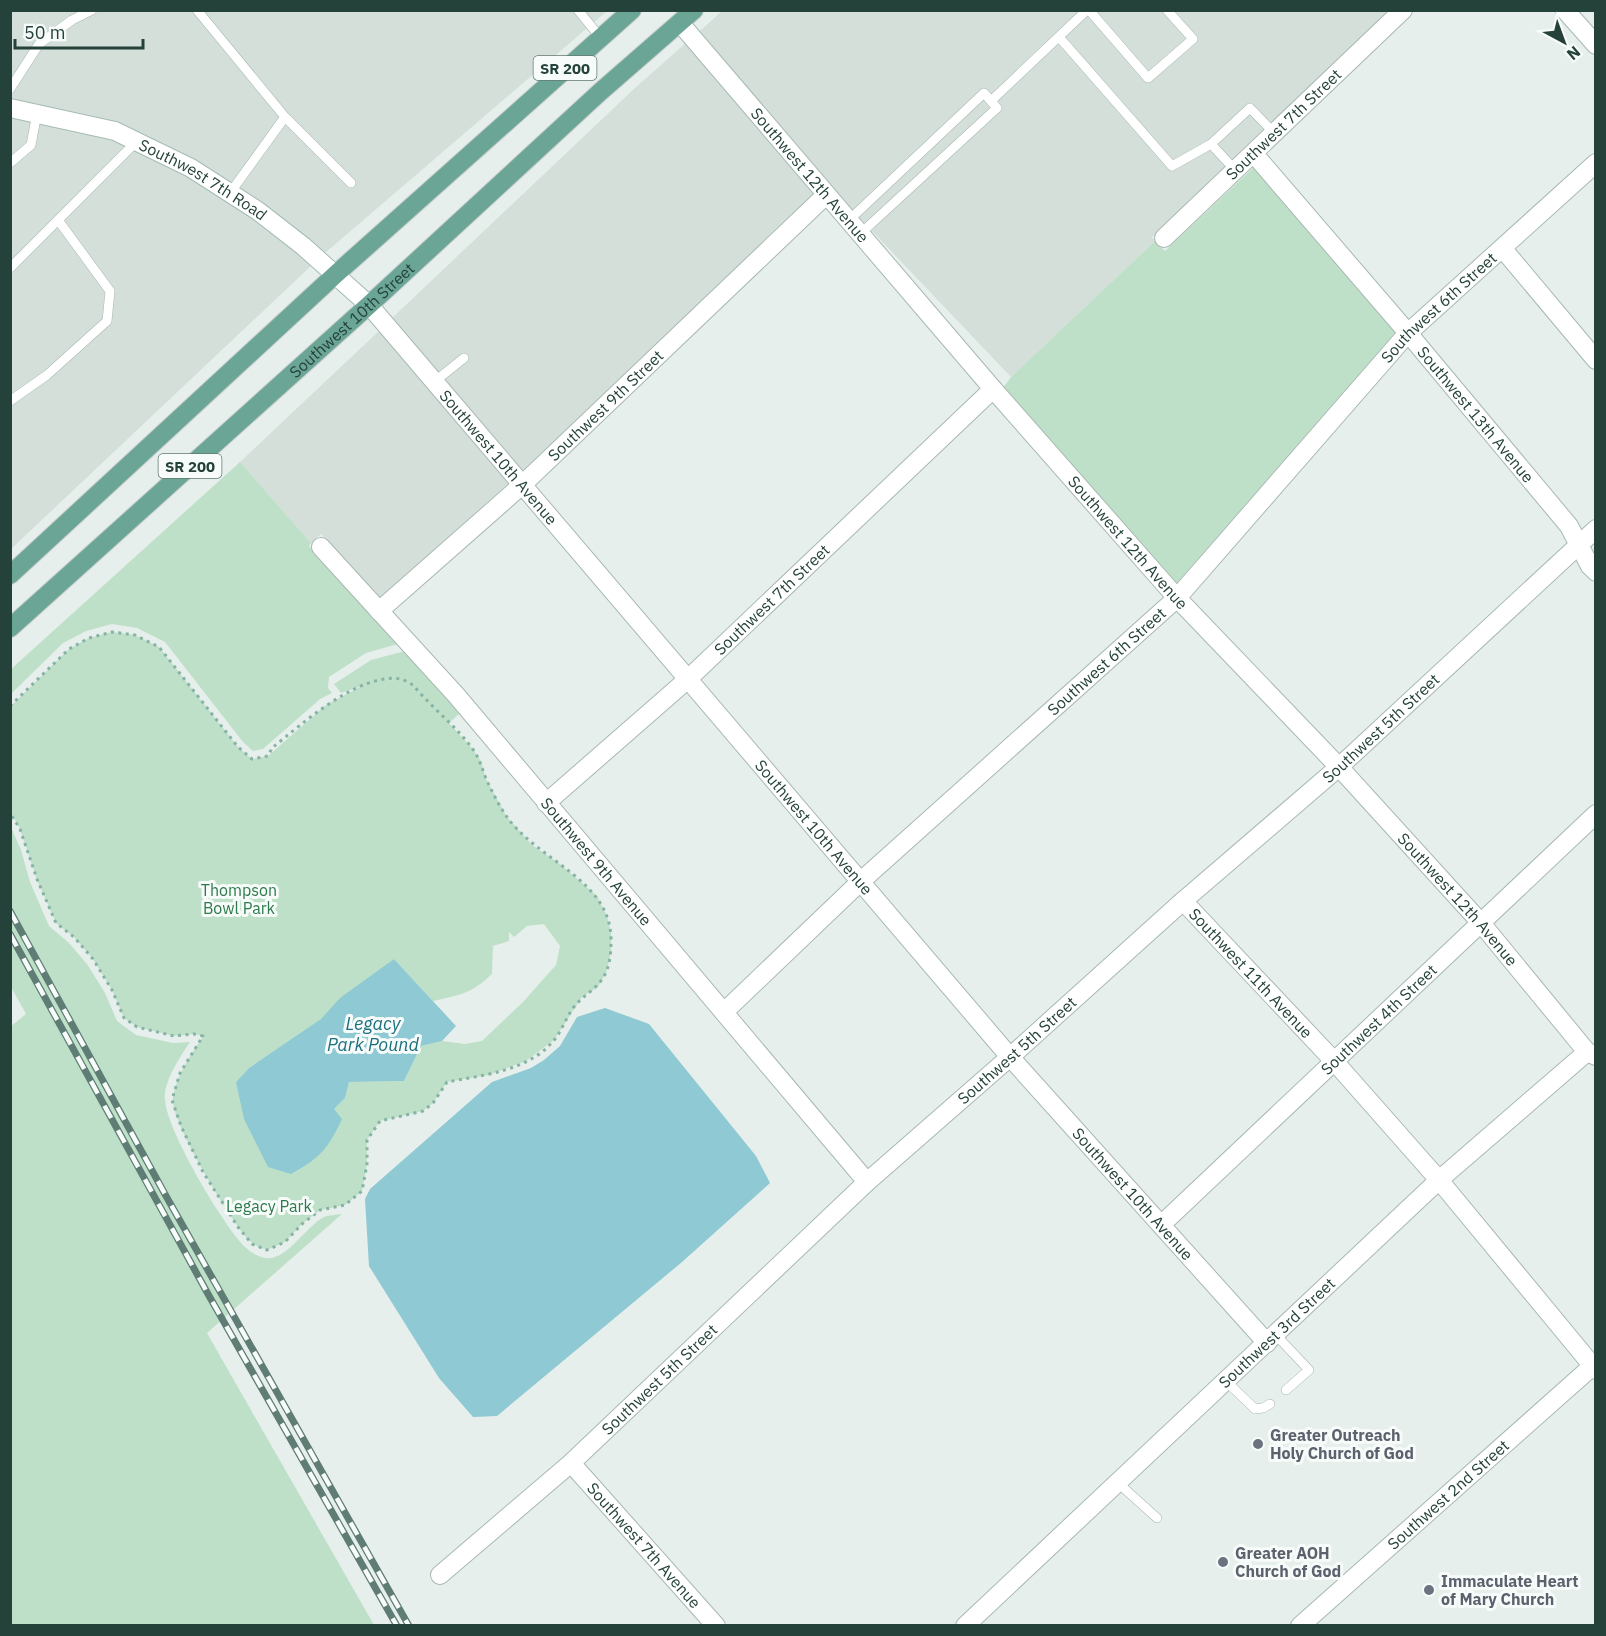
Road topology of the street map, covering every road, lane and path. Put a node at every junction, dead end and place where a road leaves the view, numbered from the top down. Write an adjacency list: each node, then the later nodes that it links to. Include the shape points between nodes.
1 (92, 10): 14 (lane, via 39,44)
2 (197, 10): 18 (lane)
3 (578, 10): 11 (lane)
4 (632, 10): 11 (main road, SR 200)
5 (694, 10): 10 (main road, Southwest 10th Street / SR 200)
6 (1088, 10): 7 (lane, via 1148,78 1192,39); 12 (lane)
7 (1167, 10)
8 (1404, 10): 19 (street, Southwest 7th Street)
9 (1565, 10): 13 (street)
10 (680, 23): 28 (street, Southwest 12th Avenue); 35 (main road, Southwest 10th Street / SR 200)
11 (600, 37): 34 (main road, SR 200)
12 (1059, 38): 15 (lane); 21 (lane, via 1172,166)
13 (1596, 45)
14 (10, 89)
15 (991, 101): 30 (lane, via 997,108); 30 (lane, via 984,93)
16 (10, 108): 17 (street, Southwest 7th Road)
17 (37, 113): 20 (street, Southwest 7th Road, via 115,131); 23 (lane, via 32,145)
18 (285, 117): 26 (lane); 27 (lane)
19 (1275, 134): 21 (lane, via 1250,108); 22 (street, Southwest 7th Street)
20 (137, 141): 27 (street, Southwest 7th Road); 29 (lane)
21 (1211, 144): 25 (lane)
22 (1254, 154): 25 (street, Southwest 7th Street); 36 (street, Southwest 13th Avenue)
23 (10, 163)
24 (1596, 163): 32 (street, Southwest 6th Street)
25 (1236, 171): 31 (street, Southwest 7th Street)
26 (351, 183)
27 (230, 193): 34 (street, Southwest 7th Road)
28 (826, 195): 30 (street, Southwest 12th Avenue); 42 (street, Southwest 9th Street)
29 (58, 220): 33 (lane); 41 (lane, via 110,291 107,321 47,375)
30 (854, 227): 40 (street, Southwest 12th Avenue)
31 (1164, 238)
32 (1503, 249): 36 (street, Southwest 6th Street); 38 (street)
33 (10, 268)
34 (336, 274): 35 (street, Southwest 7th Road); 47 (main road, SR 200)
35 (369, 305): 39 (street, Southwest 10th Avenue); 50 (main road, Southwest 10th Street / SR 200)
36 (1408, 333): 44 (street, Southwest 13th Avenue, via 1569,526); 48 (street, Southwest 6th Street)
37 (464, 358): 39 (lane)
38 (1596, 360)
39 (434, 382): 42 (street, Southwest 10th Avenue)
40 (993, 389): 48 (street, Southwest 12th Avenue); 51 (street, Southwest 7th Street)
41 (10, 401)
42 (522, 485): 49 (street, Southwest 9th Street); 51 (street, Southwest 10th Avenue)
43 (1596, 529): 44 (street, Southwest 5th Street)
44 (1578, 544): 46 (street, Southwest 13th Avenue); 53 (street, Southwest 5th Street)
45 (321, 547): 49 (street, Southwest 9th Avenue)
46 (1596, 572)
47 (10, 575)
48 (1177, 598): 53 (street, Southwest 12th Avenue); 57 (street, Southwest 6th Street)
49 (379, 611): 54 (street, Southwest 9th Avenue)
50 (10, 628)
51 (688, 679): 54 (street, Southwest 7th Street); 57 (street, Southwest 10th Avenue)
52 (10, 706): 55 (path, via 69,649 112,632 135,635 159,646 238,747 252,759 268,756 272,748 326,705 367,683 402,679 413,685 471,747 507,817 532,845 597,896 611,933 606,973 598,987 582,997 554,1040 533,1057 488,1075 447,1082 434,1103 423,1111 380,1121 368,1140 362,1191 345,1205 320,1210 285,1242 267,1250 252,1244 238,1227 203,1172 172,1100 180,1073 203,1036 174,1036 136,1027 124,1018 93,959 56,923 20,829)
53 (1339, 767): 58 (street, Southwest 5th Street); 59 (street, Southwest 12th Avenue)
54 (546, 803): 60 (street, Southwest 9th Avenue)
55 (10, 813)
56 (1596, 814): 59 (street, Southwest 4th Street)
57 (860, 882): 60 (street, Southwest 6th Street); 62 (street, Southwest 10th Avenue)
58 (1183, 902): 62 (street, Southwest 5th Street); 63 (street, Southwest 11th Avenue)
59 (1481, 923): 61 (street, Southwest 12th Avenue); 63 (street, Southwest 4th Street)
60 (724, 1012): 65 (street, Southwest 9th Avenue)
61 (1591, 1054): 64 (street, Southwest 3rd Street)
62 (1010, 1057): 65 (street, Southwest 5th Street); 66 (street, Southwest 10th Avenue)
63 (1334, 1061): 64 (street, Southwest 11th Avenue); 66 (street, Southwest 4th Street)
64 (1439, 1180): 67 (street, Southwest 3rd Street); 68 (street, Southwest 11th Avenue)
65 (867, 1182): 72 (street, Southwest 5th Street)
66 (1162, 1224): 67 (street, Southwest 10th Avenue)
67 (1271, 1338): 69 (street, Southwest 3rd Street); 70 (lane, via 1309,1370)
68 (1594, 1366): 78 (street, Southwest 2nd Street)
69 (1226, 1381): 71 (lane, via 1254,1409); 73 (street, Southwest 3rd Street)
70 (1287, 1390)
71 (1270, 1404)
72 (571, 1463): 75 (street, Southwest 5th Street); 76 (street, Southwest 7th Avenue)
73 (1118, 1482): 74 (lane); 77 (street, Southwest 3rd Street)
74 (1157, 1518)
75 (440, 1575)
76 (716, 1626)
77 (965, 1626)
78 (1300, 1626)

